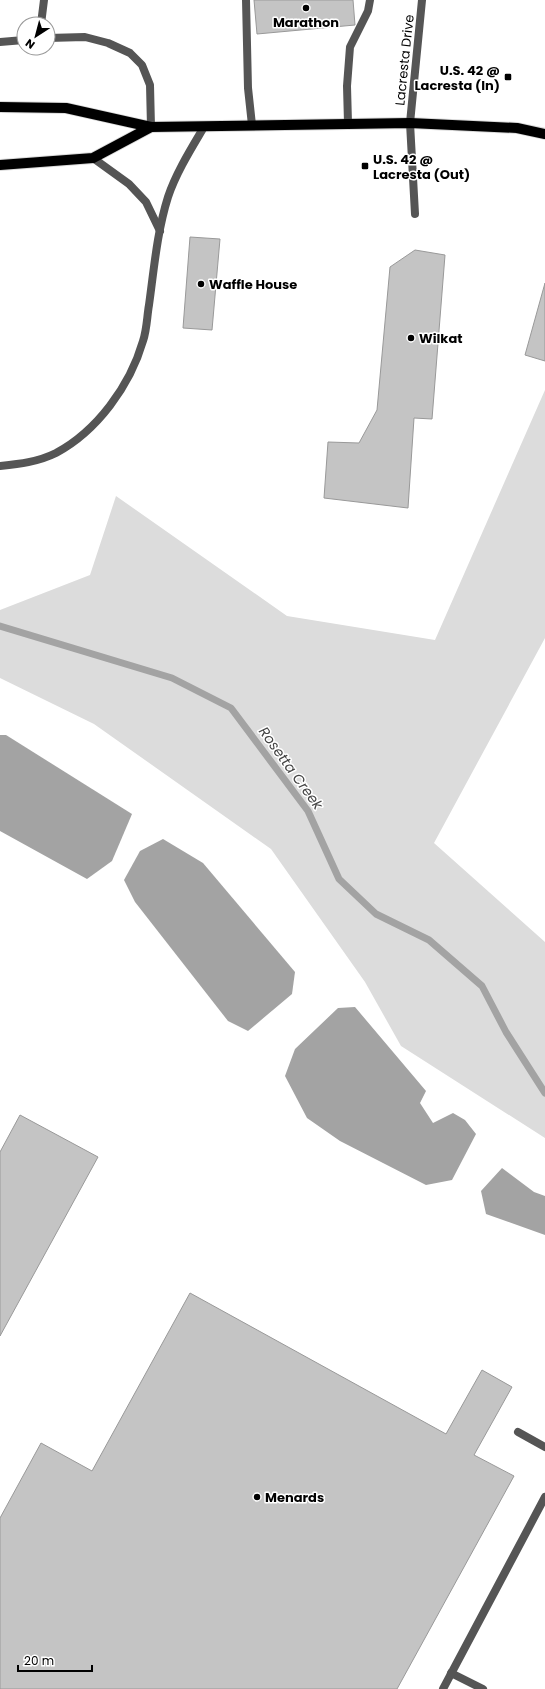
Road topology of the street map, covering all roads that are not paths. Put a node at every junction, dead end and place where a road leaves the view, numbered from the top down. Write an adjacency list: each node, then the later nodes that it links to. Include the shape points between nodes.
1 (44, 0): 5 (street)
2 (246, 0): 12 (street, via 248,88)
3 (370, 0): 10 (street, via 368,11 350,47)
4 (422, 0): 11 (street, Lacresta Drive)
5 (42, 16)
6 (56, 38): 13 (street, via 85,37 108,43 130,53 142,65 150,85)
7 (16, 41): 8 (street)
8 (0, 42)
9 (0, 107): 13 (main road, via 66,108)
10 (348, 123): 11 (main road); 12 (main road)
11 (410, 123): 15 (main road, via 517,128); 18 (street, Lacresta Drive)
12 (252, 125): 14 (main road)
13 (151, 127): 14 (main road); 16 (main road)
14 (204, 127): 19 (street, via 168,196)
15 (545, 134)
16 (93, 158): 17 (main road); 19 (street, via 129,184 146,202)
17 (0, 165)
18 (416, 214)
19 (160, 231): 20 (street, via 144,340 132,371 116,397 76,441 55,454 26,464)
20 (0, 466)
21 (518, 1432): 22 (street)
22 (545, 1447)
23 (545, 1497): 24 (street)
24 (451, 1673): 25 (street); 26 (street)
25 (443, 1689)
26 (482, 1689)

